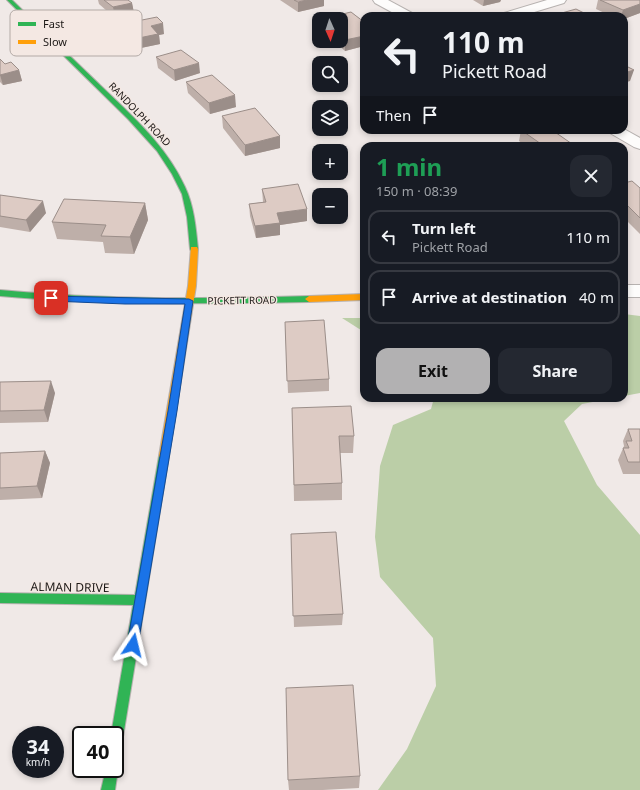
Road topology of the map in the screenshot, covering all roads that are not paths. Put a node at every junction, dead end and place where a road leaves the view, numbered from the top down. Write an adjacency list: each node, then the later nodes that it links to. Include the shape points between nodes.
1 (9, 0): 4 (street, RANDOLPH ROAD)
2 (379, 0): 5 (street)
3 (560, 0): 6 (street)
4 (19, 10)
5 (401, 12)
6 (521, 12)
7 (66, 56): 14 (street, RANDOLPH ROAD, via 150,139 177,176 188,205 194,238 193,286)
8 (622, 134): 9 (street)
9 (640, 144)
10 (628, 291): 11 (street)
11 (640, 291)
12 (0, 293): 14 (street, PICKETT ROAD, via 51,298)
13 (360, 298): 14 (street, PICKETT ROAD)
14 (189, 301): 16 (street, RANDOLPH ROAD)
15 (0, 598): 16 (street, ALMAN DRIVE)
16 (140, 600): 17 (street, RANDOLPH ROAD)
17 (119, 726)
18 (110, 778): 19 (street)
19 (108, 790)

